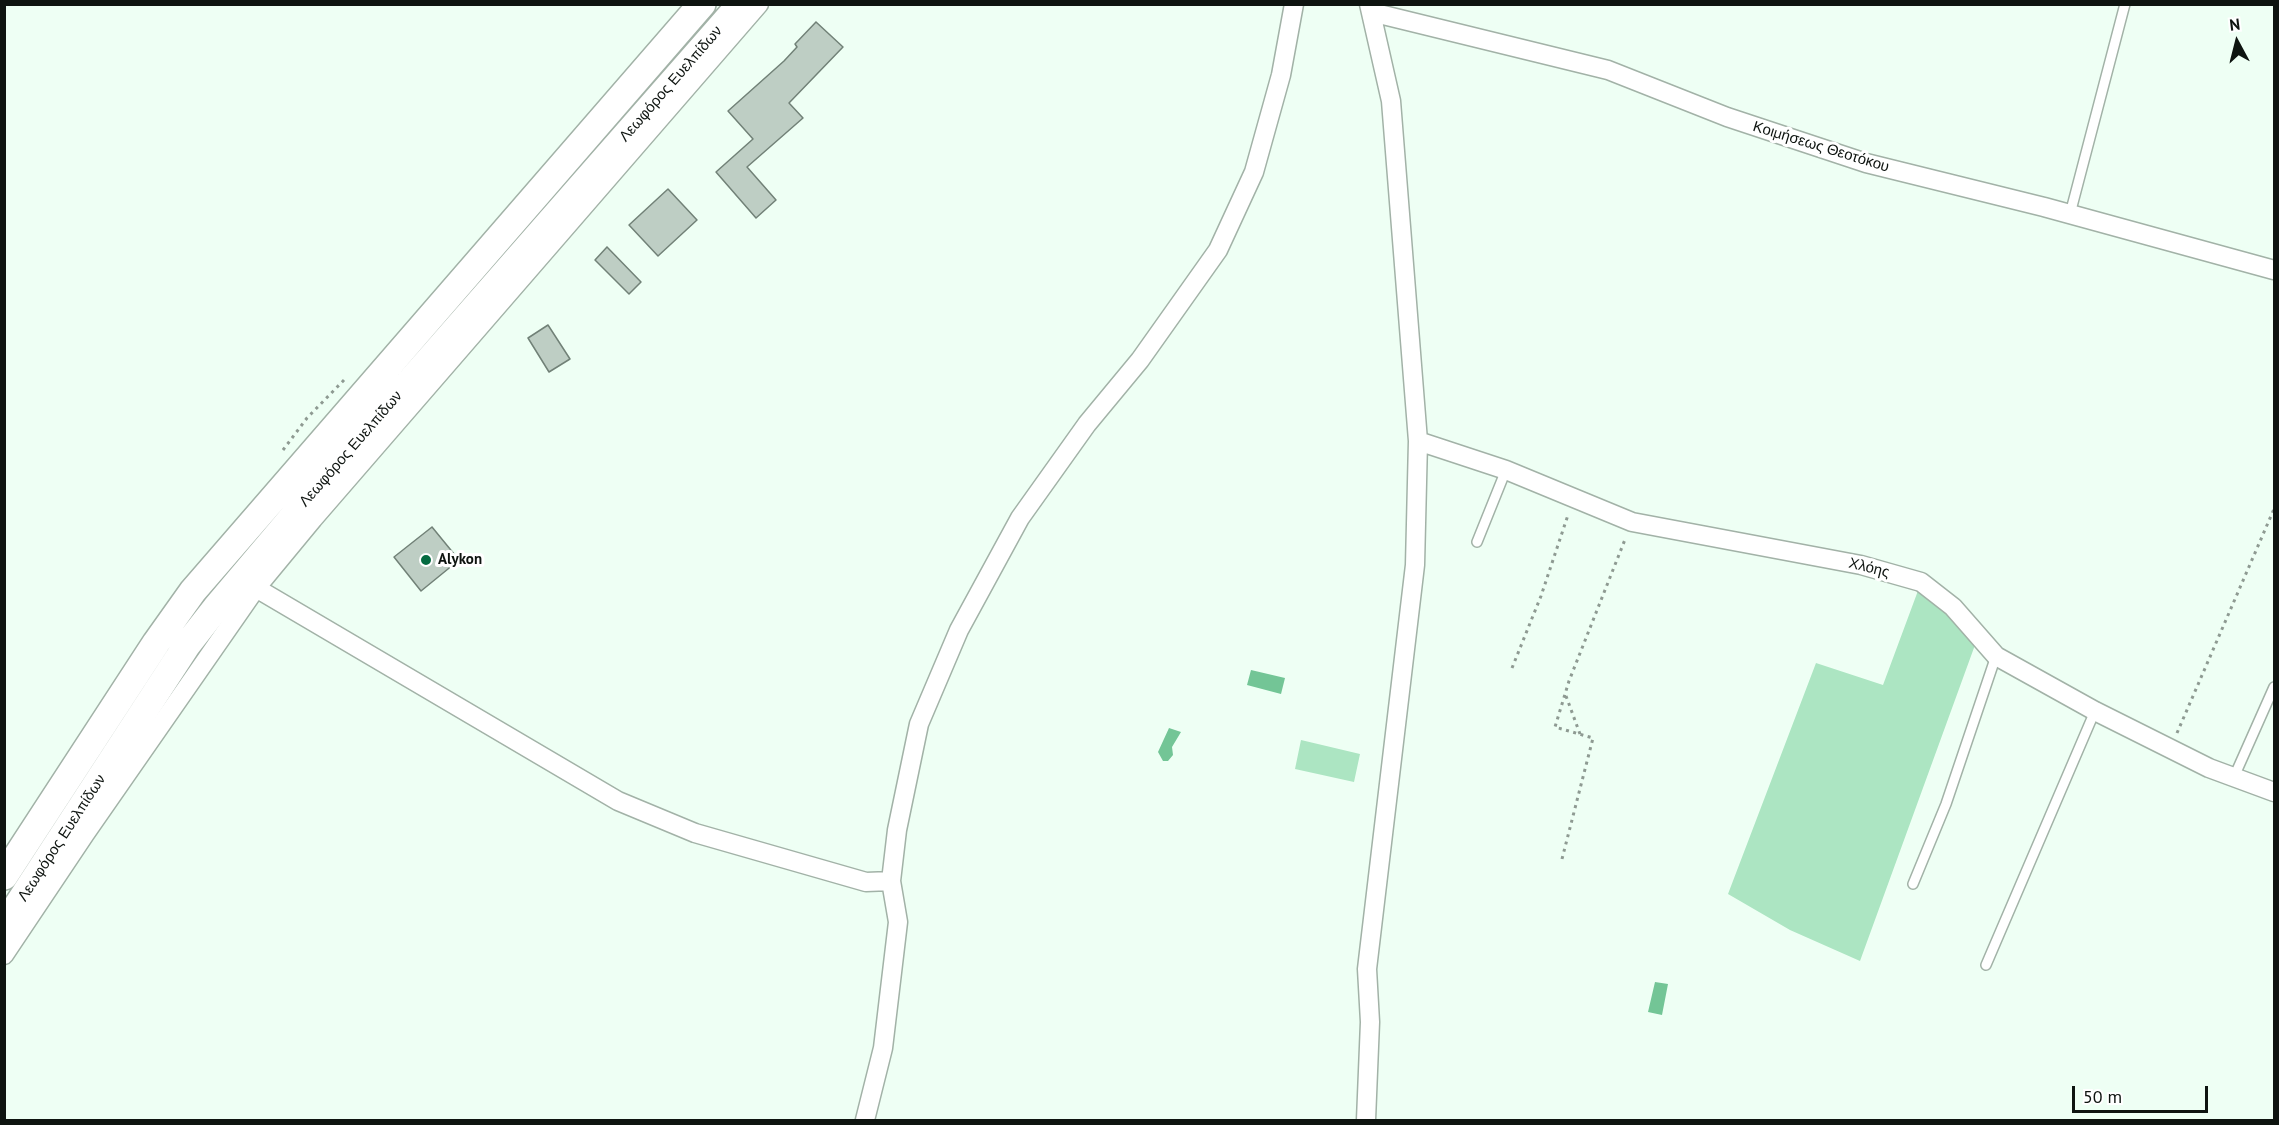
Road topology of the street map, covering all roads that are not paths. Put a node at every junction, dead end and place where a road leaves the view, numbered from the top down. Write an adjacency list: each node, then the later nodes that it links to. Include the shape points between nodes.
1 (702, 4): 18 (main road, Λεωφόρος Ευελπίδων, via 194,591)
2 (741, 4): 21 (main road, Λεωφόρος Ευελπίδων, via 216,608 187,645)
3 (759, 4): 12 (street)
4 (1294, 4): 19 (street, via 1281,75 1254,172 1218,250 1020,518 959,630 919,724 897,830)
5 (2125, 4): 7 (lane)
6 (1370, 8): 7 (street, Κοιμήσεως Θεοτόκου, via 1608,70 1727,117 1866,163); 9 (street, via 1391,101)
7 (2070, 214): 8 (street, Κοιμήσεως Θεοτόκου)
8 (2274, 270)
9 (1418, 441): 10 (street, Χλόης); 25 (street, via 1415,565 1367,969 1370,1022)
10 (1506, 470): 11 (lane); 13 (street, Χλόης, via 1632,522 1861,565 1921,582 1953,607)
11 (1477, 542)
12 (256, 588): 19 (street, via 618,801 695,833 866,882); 22 (street)
13 (1996, 656): 15 (street, Χλόης); 20 (lane, via 1946,804)
14 (2274, 687): 16 (lane)
15 (2095, 711): 16 (street, Χλόης); 23 (lane)
16 (2234, 777): 17 (street, Χλόης)
17 (2274, 792)
18 (4, 876)
19 (891, 881): 24 (street, via 898,922 895,960 883,1048)
20 (1913, 884)
21 (4, 926)
22 (4, 955)
23 (1986, 965)
24 (865, 1120)
25 (1366, 1120)

